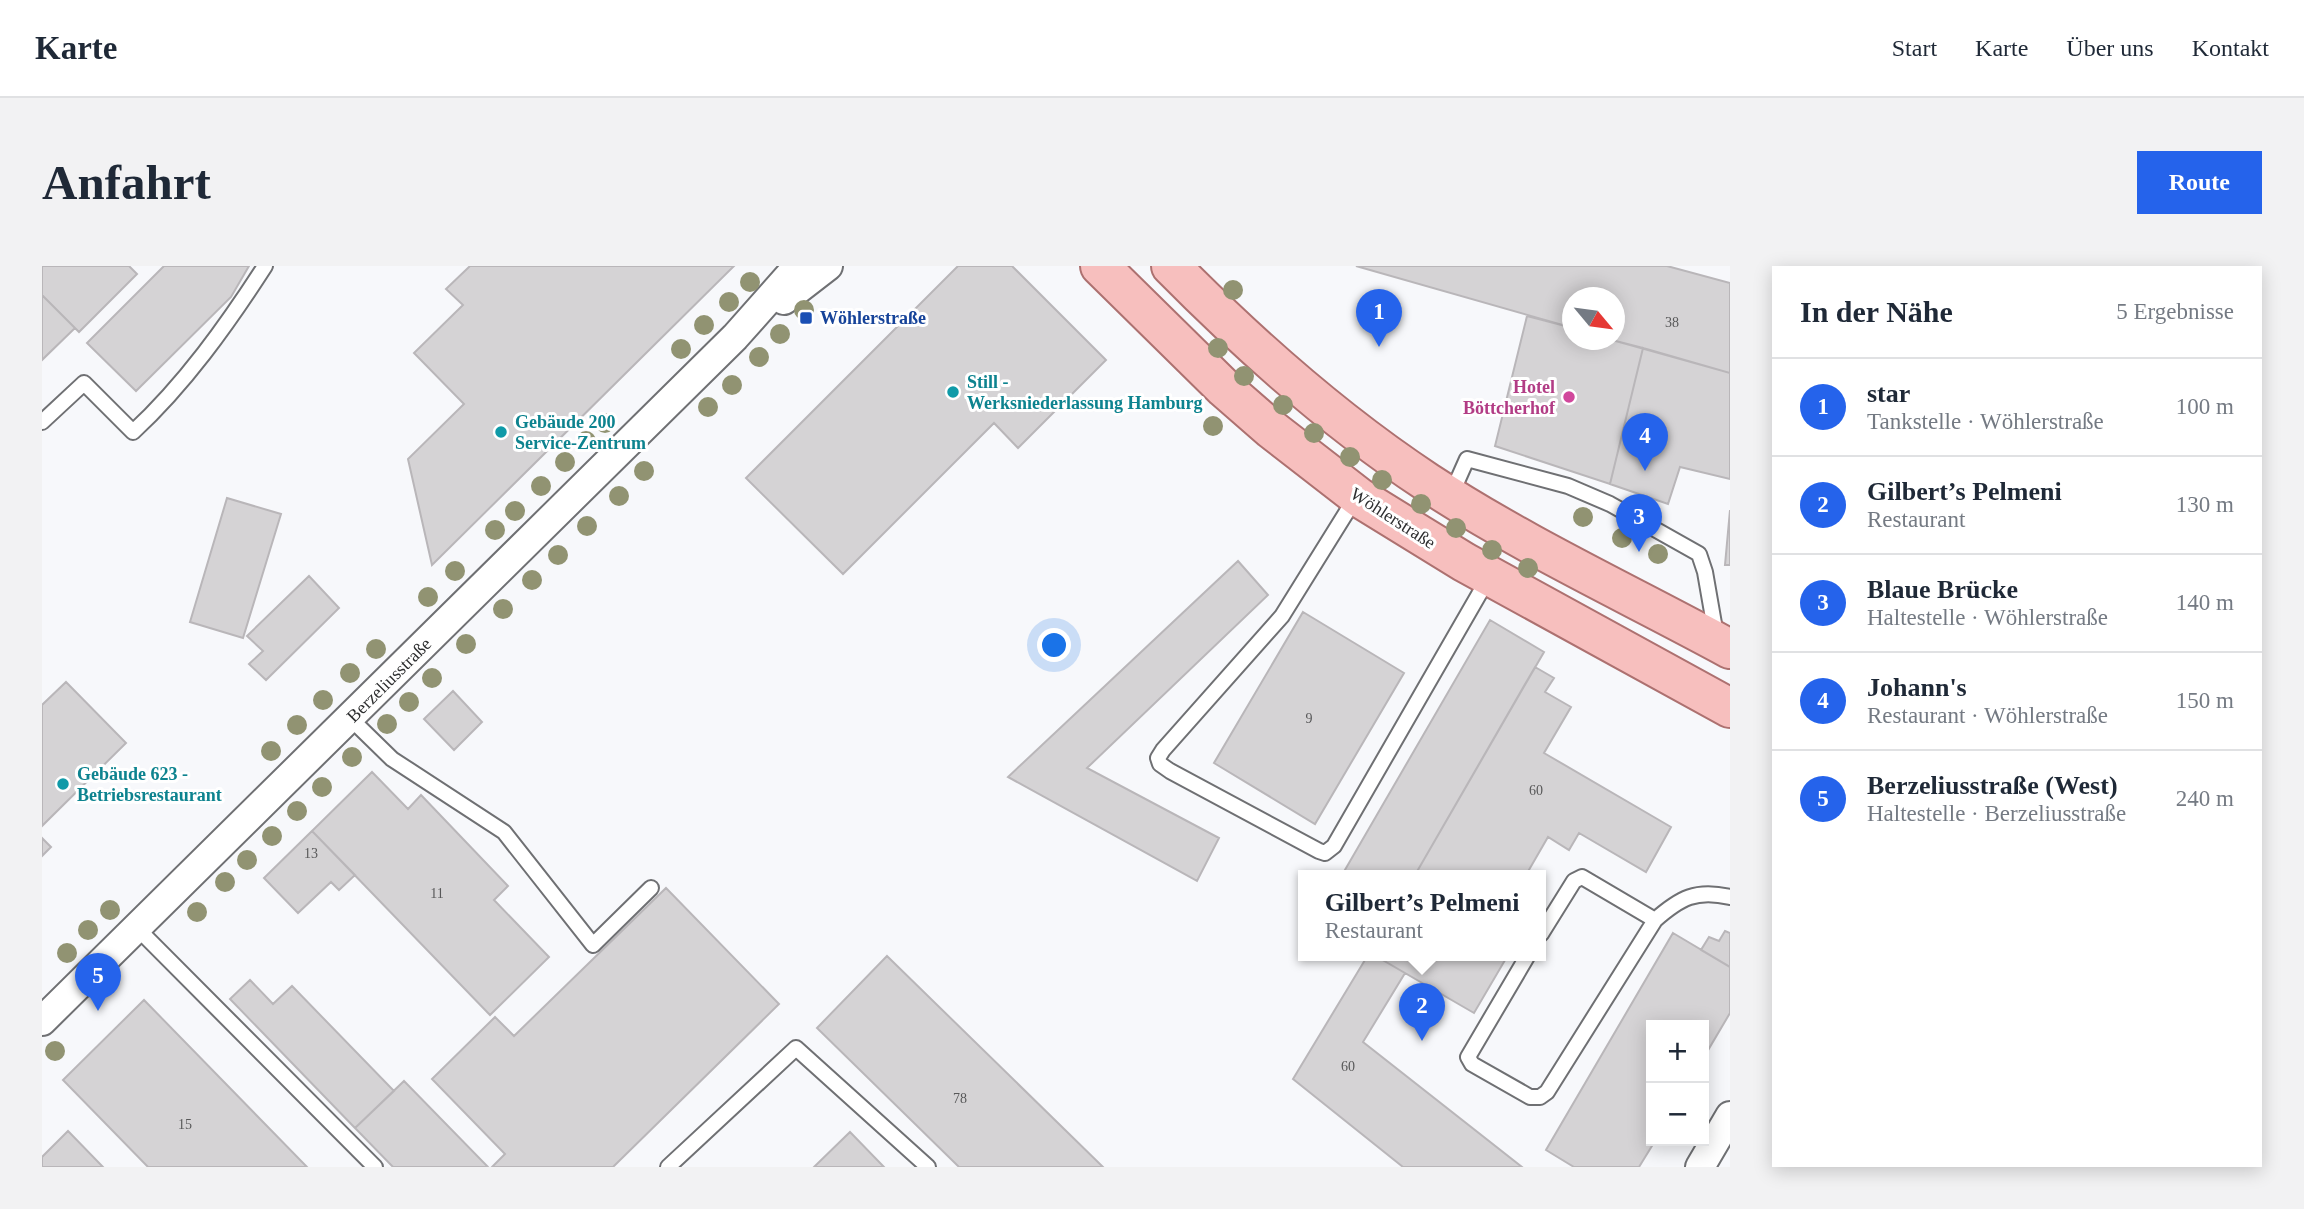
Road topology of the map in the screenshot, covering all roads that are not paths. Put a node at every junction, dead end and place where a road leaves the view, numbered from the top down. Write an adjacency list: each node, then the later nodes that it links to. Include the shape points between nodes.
1 (265, 266): 7 (lane, via 197,360 133,432 84,383)
2 (798, 266): 6 (street, Berzeliusstraße)
3 (828, 266): 6 (street, Berzeliusstraße)
4 (1100, 266): 8 (main road, Wöhlerstraße, via 1233,396)
5 (1171, 266): 9 (main road, via 1258,351 1346,424)
6 (734, 337): 13 (street, Berzeliusstraße)
7 (42, 422)
8 (1357, 495): 10 (main road, Wöhlerstraße); 10 (lane, via 1282,617 1163,750 1160,764 1319,852 1329,851)
9 (1451, 497): 11 (main road); 11 (lane, via 1467,459 1568,486 1610,505 1699,554)
10 (1489, 576): 12 (main road, Wöhlerstraße)
11 (1723, 645)
12 (1730, 708)
13 (350, 718): 14 (lane, via 392,760 504,832 593,945); 18 (street, Berzeliusstraße)
14 (651, 888)
15 (1730, 897): 16 (lane, via 1710,892 1678,900)
16 (1654, 920): 17 (lane, via 1582,877 1574,881); 19 (lane, via 1540,1097 1530,1097 1472,1064 1468,1057)
17 (1546, 926)
18 (137, 928): 20 (street, Berzeliusstraße); 22 (lane)
19 (1524, 961)
20 (42, 1021)
21 (1730, 1115): 25 (street)
22 (375, 1167)
23 (668, 1167): 24 (lane, via 796,1048)
24 (928, 1167)
25 (1700, 1167)

